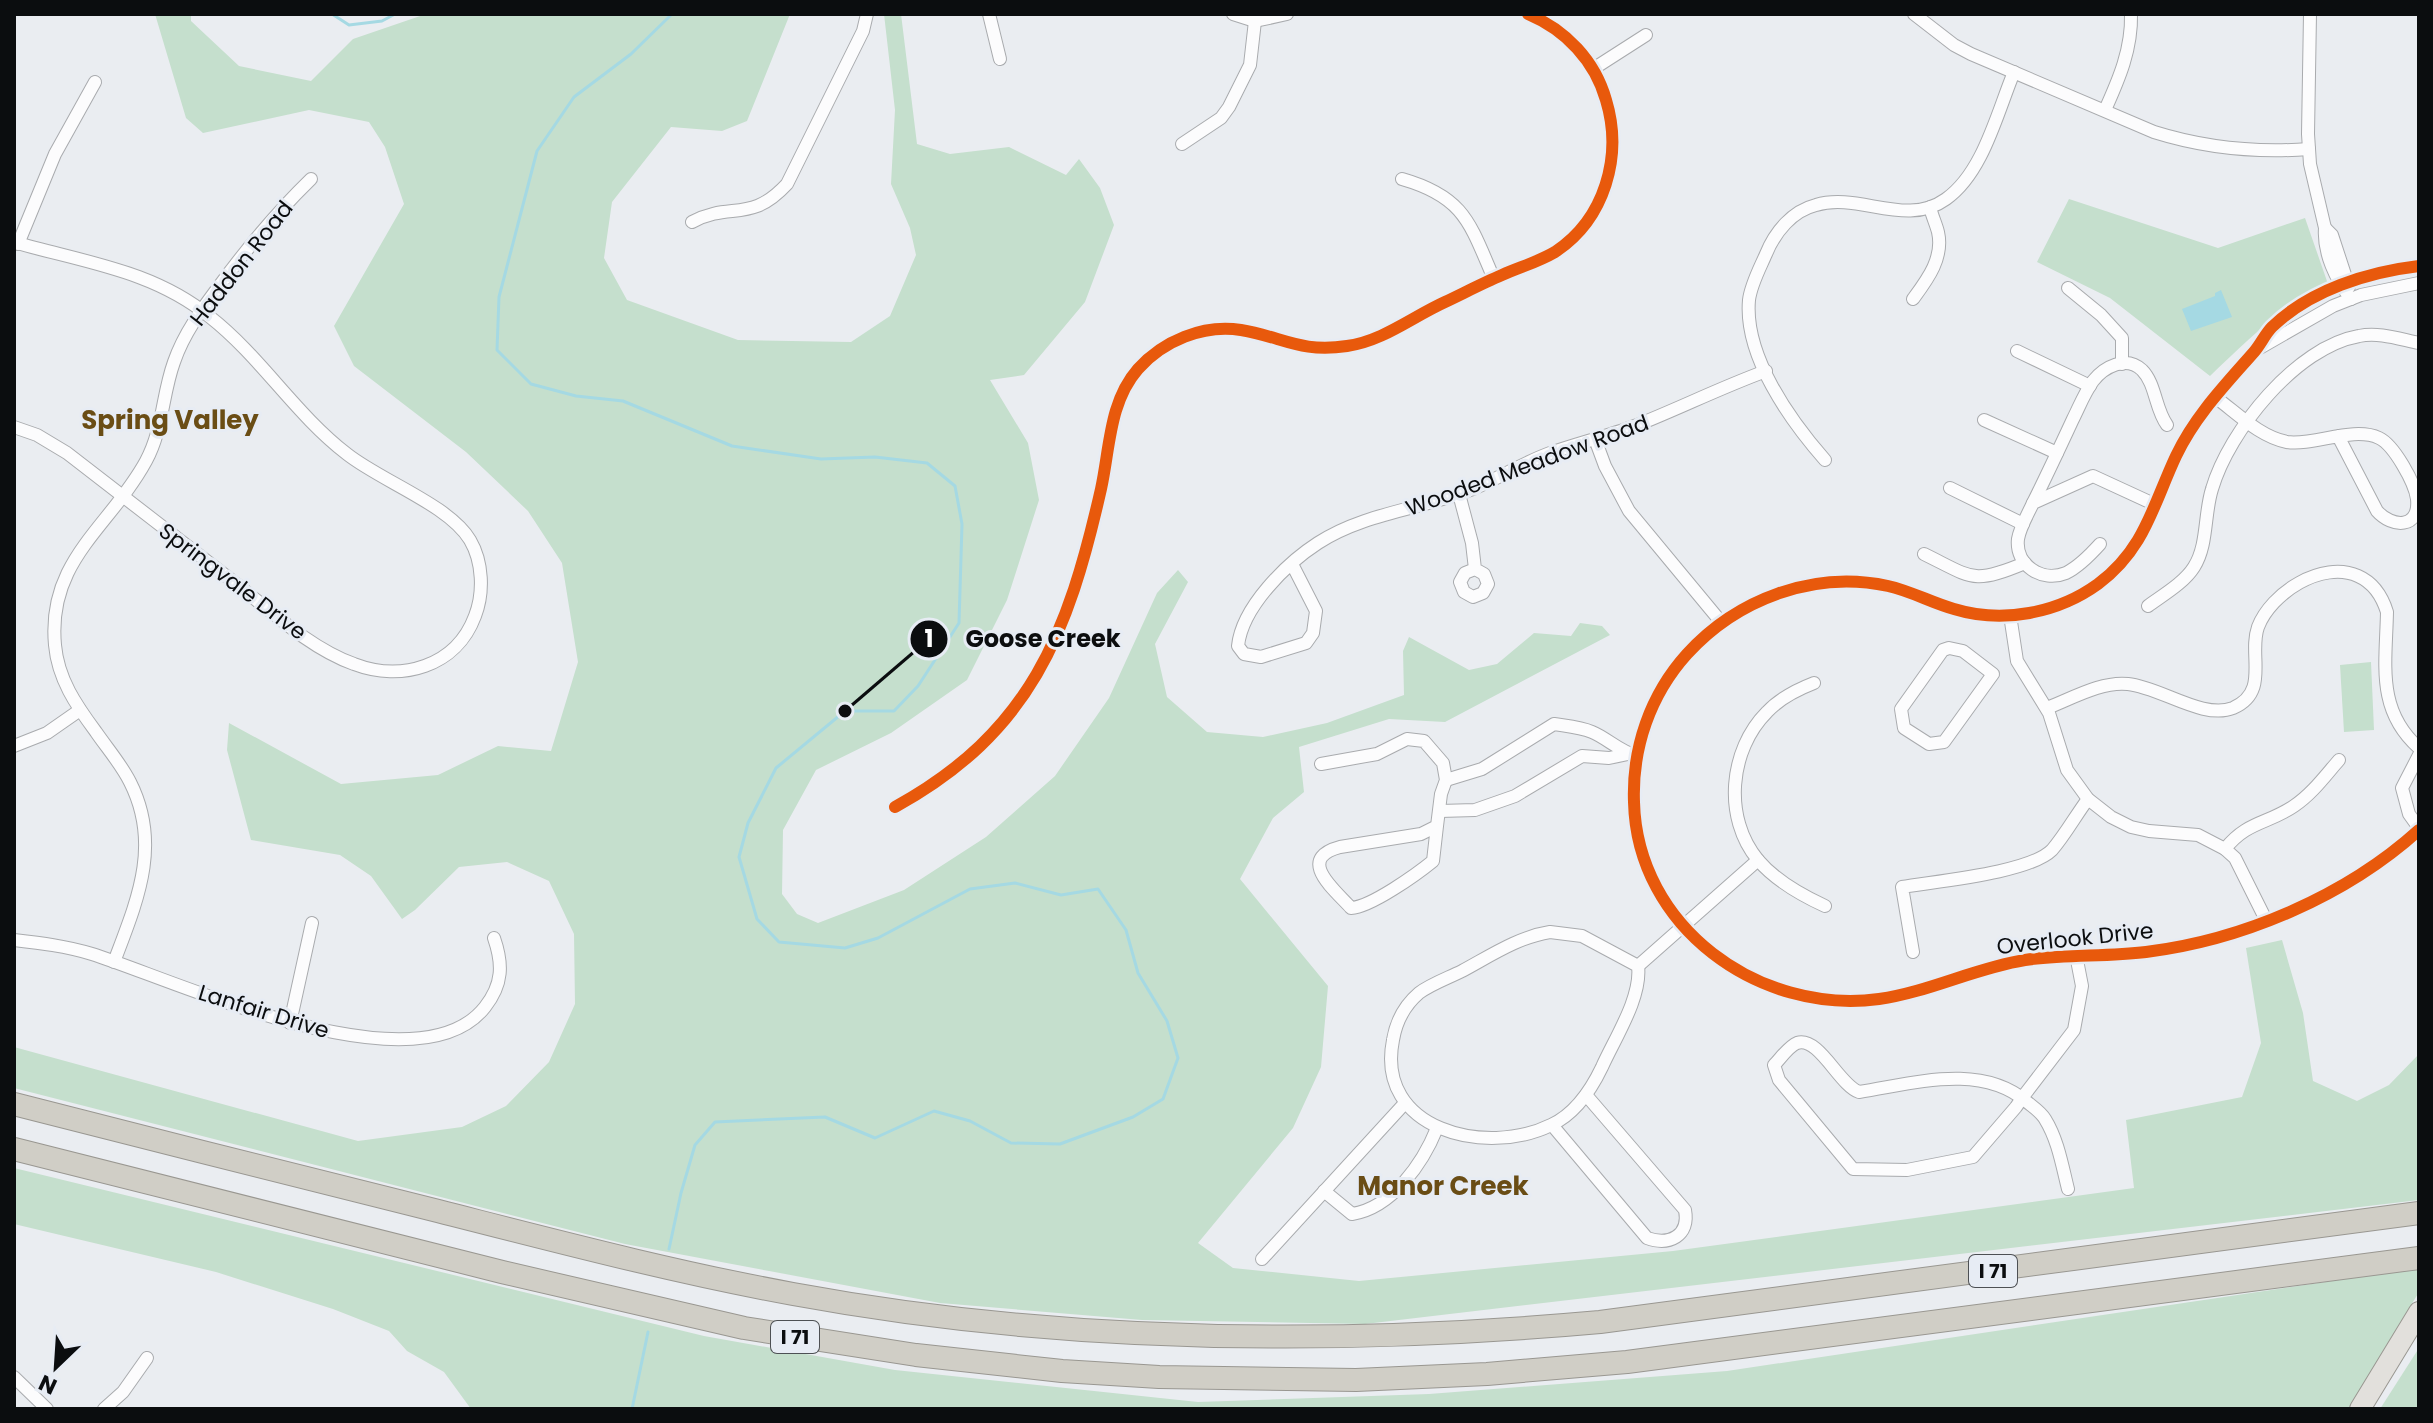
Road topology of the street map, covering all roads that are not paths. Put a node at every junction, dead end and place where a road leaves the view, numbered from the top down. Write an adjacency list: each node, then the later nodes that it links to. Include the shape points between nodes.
1 (867, 14): 21 (street, via 787,184 758,208 716,212)
2 (989, 14): 11 (street)
3 (1233, 14): 9 (street)
4 (1287, 14): 9 (street)
5 (1528, 14): 12 (street, via 1553,27)
6 (1914, 14): 13 (street, via 1954,45)
7 (2131, 14): 15 (street, via 2123,68)
8 (2310, 14): 17 (street)
9 (1255, 21): 16 (street, via 1250,65 1229,107)
10 (1646, 35): 12 (street)
11 (1000, 59)
12 (1593, 69): 24 (street, via 1613,133 1602,195 1589,219 1557,250)
13 (2014, 72): 15 (street); 20 (street, via 1970,177)
14 (95, 82): 22 (street, via 55,154)
15 (2105, 110): 17 (street, via 2154,132 2207,146)
16 (1182, 144)
17 (2309, 149): 25 (street, via 2324,239)
18 (311, 179): 30 (street, Haddon Road, via 266,224)
19 (1402, 179): 24 (street, via 1445,196 1463,214)
20 (1930, 207): 28 (street, via 1939,236 1938,255); 35 (street, via 1900,211 1826,203 1805,208 1785,223 1771,242 1750,297 1751,336)
21 (692, 222)
22 (16, 243): 30 (street, via 134,274)
23 (2419, 266): 25 (street, Overlook Drive)
24 (1494, 279): 75 (street, via 1393,331 1349,346 1321,349 1242,330 1213,330 1176,340 1149,359 1118,403 1101,489 1068,605 1035,680 979,749)
25 (2344, 283): 29 (street); 32 (street, Overlook Drive, via 2271,328)
26 (2419, 283): 29 (street)
27 (2068, 288): 34 (street, via 2122,338)
28 (1913, 299)
29 (2351, 299): 32 (street)
30 (202, 310): 48 (street, Haddon Road, via 173,364 148,458); 48 (street, Springvale Drive, via 349,456 464,531 477,558 481,586 475,617 464,637 437,661 409,671 377,670 344,660 266,608)
31 (2419, 343): 39 (street, via 2379,334 2337,342 2304,362)
32 (2255, 350): 37 (street, Overlook Drive)
33 (2017, 351): 36 (street)
34 (2122, 364): 36 (street, via 2110,366); 40 (street, via 2143,371)
35 (1766, 371): 43 (street, Wooded Meadow Road); 45 (street, via 1783,405)
36 (2090, 386): 44 (street)
37 (2215, 397): 39 (street); 50 (street, Overlook Drive, via 2184,441)
38 (1984, 420): 44 (street)
39 (2248, 422): 42 (street, via 2286,442); 57 (street, via 2217,472 2199,559)
40 (2167, 425)
41 (14, 427): 48 (street, Springvale Drive, via 56,446)
42 (2338, 436): 42 (street, via 2378,438 2394,451 2417,500 2409,521 2386,521 2377,511)
43 (1595, 439): 47 (street, Wooded Meadow Road); 59 (street, via 1629,511)
44 (2057, 453): 49 (street)
45 (1825, 460)
46 (1950, 488): 51 (street)
47 (1459, 494): 55 (street, Wooded Meadow Road, via 1355,523); 56 (street)
48 (123, 496): 64 (street, Haddon Road, via 68,569 57,601 57,659)
49 (2033, 503): 50 (street, via 2093,476); 51 (street)
50 (2156, 505): 58 (street, Overlook Drive, via 2129,556 2102,581 2049,608)
51 (2023, 524): 54 (street, via 2018,546)
52 (2100, 544): 54 (street, via 2068,572 2055,576 2039,574)
53 (1924, 554): 54 (street, via 1981,578)
54 (2025, 563)
55 (1292, 564): 55 (street, Wooded Meadow Road, via 1275,578 1245,622 1238,646 1244,654 1261,657 1306,643 1313,633 1316,611)
56 (1475, 569)
57 (2148, 606)
58 (2010, 615): 59 (street, Overlook Drive, via 1955,610 1885,585 1833,583 1772,595); 60 (street)
59 (1721, 622): 68 (street, Overlook Drive, via 1667,680)
60 (2017, 661): 61 (street); 63 (street)
61 (1993, 674): 61 (street, via 1944,742 1929,744 1904,728 1901,709 1943,650 1963,651)
62 (1814, 683): 80 (street, via 1766,712 1740,756 1736,810)
63 (2047, 708): 67 (street, via 2116,684 2143,687 2214,711 2236,707 2256,683 2255,640 2269,608 2292,586 2351,573 2370,582 2384,601 2388,701 2399,728); 74 (street, via 2067,770)
64 (80, 710): 66 (street, via 47,733); 89 (street, Haddon Road, via 130,782 144,834 143,880)
65 (1584, 729): 68 (street); 70 (street, via 1579,741); 73 (street, via 1554,724 1482,769)
66 (14, 746)
67 (2419, 748)
68 (1632, 755): 70 (street); 84 (street, Overlook Drive, via 1639,843 1652,881)
69 (2419, 755): 78 (street, via 2402,788)
70 (1582, 756): 76 (street, via 1515,796 1475,810)
71 (2339, 760): 79 (street, via 2294,807 2242,830)
72 (1321, 764): 73 (street, via 1377,754 1416,739 1443,763)
73 (1446, 780): 76 (street)
74 (2088, 799): 79 (street, via 2131,827 2198,835); 87 (street, via 2051,851 2039,859 1902,887)
75 (895, 807)
76 (1440, 811): 77 (street)
77 (1437, 826): 77 (street, via 1421,834 1328,850 1322,855 1320,874 1351,908 1363,907 1433,861)
78 (2419, 829): 82 (street, Overlook Drive, via 2360,874)
79 (2225, 849): 82 (street, via 2235,858)
80 (1758, 860): 81 (street); 84 (street)
81 (1825, 906)
82 (2266, 920): 88 (street, Overlook Drive, via 2189,945)
83 (312, 923): 91 (street)
84 (1683, 927): 88 (street, Overlook Drive, via 1749,978 1838,1001 1905,994 1989,968); 90 (street)
85 (494, 938): 91 (street, Lanfair Drive, via 501,971 495,992 473,1019 451,1032 379,1038)
86 (14, 940): 89 (street, Lanfair Drive)
87 (1913, 952)
88 (2076, 955): 93 (street, via 2082,986 2074,1030)
89 (114, 962): 91 (street, Lanfair Drive)
90 (1638, 966): 92 (street, via 1638,987); 94 (street, via 1582,936 1550,932 1529,936 1422,991 1402,1013 1391,1049 1391,1071)
91 (290, 1023)
92 (1586, 1095): 96 (street); 96 (street, via 1685,1210 1680,1234 1670,1241 1647,1238)
93 (2022, 1098): 93 (street, via 1973,1157 1907,1170 1853,1169 1779,1080 1774,1065 1801,1042 1813,1045 1859,1092 1961,1078 1996,1085); 99 (street, via 2044,1117)
94 (1405, 1103): 97 (street); 100 (street)
95 (14, 1104): 101 (highway, I 71, via 589,1249 766,1288 964,1317 1132,1332 1362,1337 1600,1322)
96 (1552, 1125): 97 (street, via 1499,1136)
97 (1437, 1128): 100 (street, via 1414,1168 1369,1212 1352,1214)
98 (14, 1149): 102 (highway, I 71, via 744,1328 916,1355 1159,1377 1356,1380 1627,1362)
99 (2068, 1189)
100 (1324, 1191): 103 (street)
101 (2409, 1215)
102 (2419, 1258)
103 (1262, 1259)
104 (2419, 1312): 109 (main road)
105 (147, 1358): 108 (street)
106 (14, 1377): 107 (street)
107 (47, 1409)
108 (104, 1409)
109 (2360, 1409)

